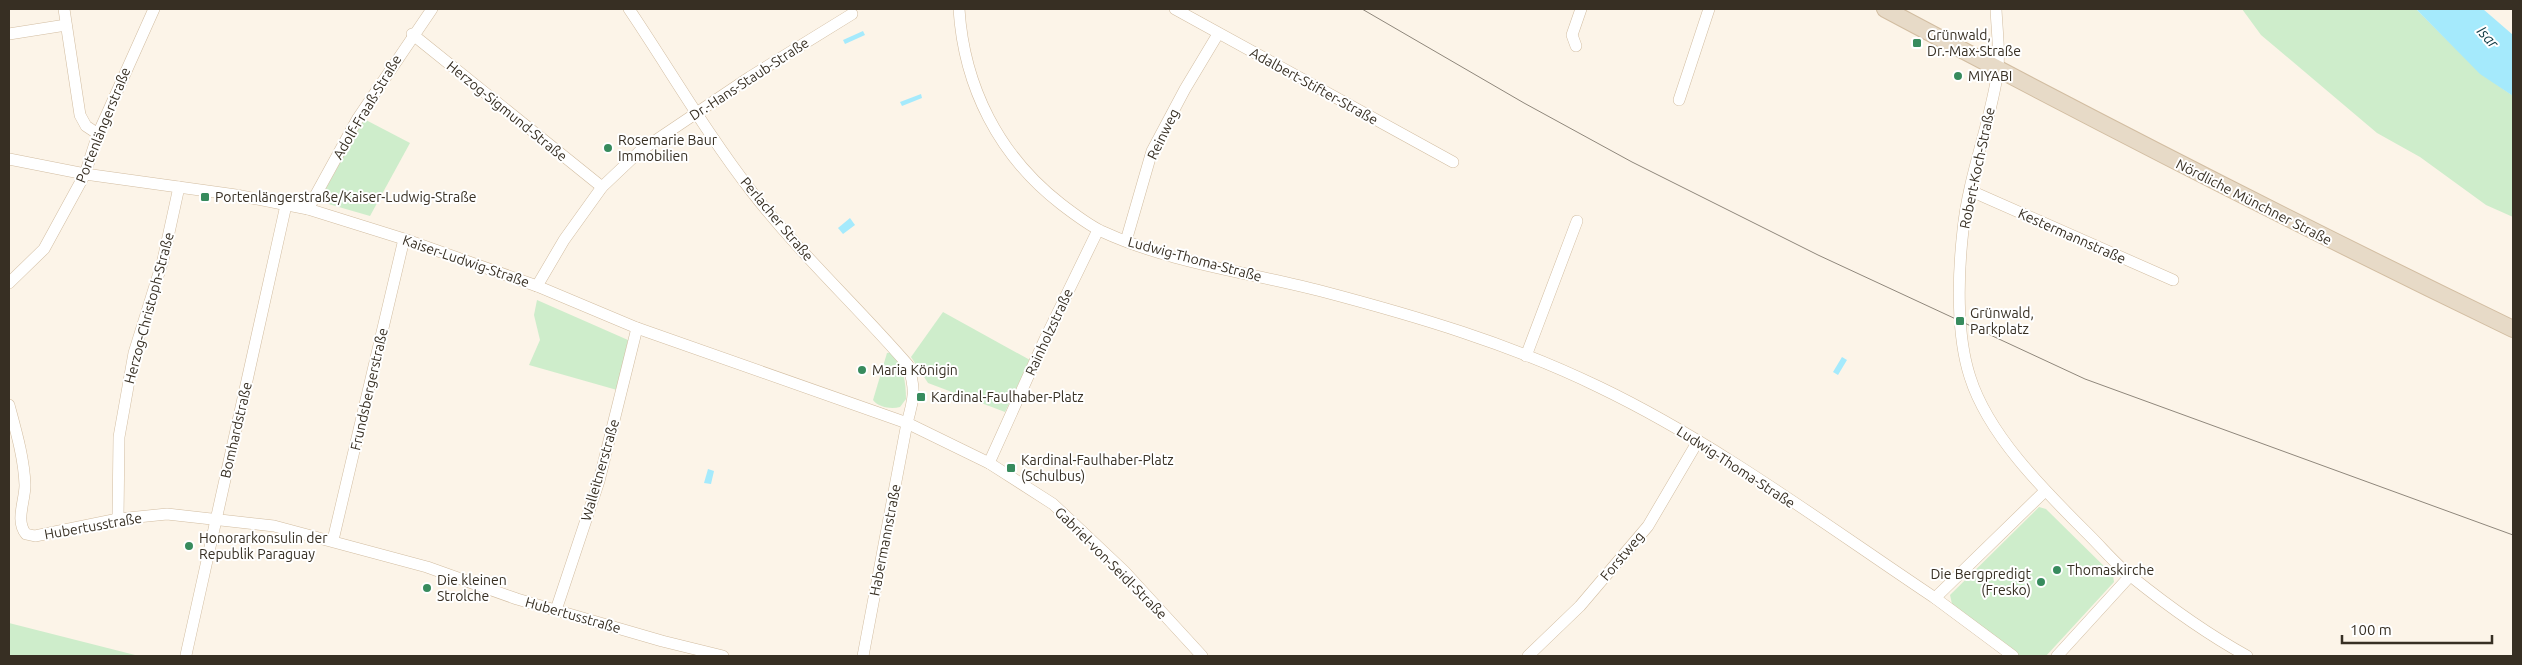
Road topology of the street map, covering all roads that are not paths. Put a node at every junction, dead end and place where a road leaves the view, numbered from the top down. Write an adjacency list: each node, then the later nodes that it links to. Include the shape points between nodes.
1 (64, 9): 12 (street)
2 (154, 9): 20 (street, Portenlängerstraße)
3 (432, 9): 14 (street, Adolf-Fraaß-Straße)
4 (629, 9): 19 (street, Perlacher Straße)
5 (959, 9): 30 (street, Ludwig-Thoma-Straße, via 963,48 972,82 994,130 1025,172 1050,196)
6 (1176, 9): 15 (street, Adalbert-Stifter-Straße)
7 (1581, 9): 16 (street, via 1572,35)
8 (1709, 9): 18 (street)
9 (1885, 9): 17 (main road, Nördliche Münchner Straße)
10 (1996, 9): 17 (street, Robert-Koch-Straße)
11 (852, 14): 19 (street, Dr.-Hans-Staub-Straße)
12 (66, 25): 13 (street); 20 (street, via 80,115 86,126)
13 (9, 34)
14 (412, 34): 25 (street, Herzog-Sigmund-Straße); 28 (street, Adolf-Fraaß-Straße, via 358,118)
15 (1218, 34): 22 (street, Adalbert-Stifter-Straße); 32 (street, Reinweg, via 1152,151)
16 (1576, 46)
17 (1997, 69): 26 (street, Robert-Koch-Straße); 37 (main road, Nördliche Münchner Straße, via 2339,245)
18 (1679, 100)
19 (697, 113): 25 (street, Dr.-Hans-Staub-Straße, via 640,151); 40 (street, Perlacher Straße, via 752,192 792,242 908,365 915,396)
20 (98, 134): 23 (street, Portenlängerstraße)
21 (9, 159): 23 (street, Kaiser-Ludwig-Straße)
22 (1453, 162)
23 (85, 174): 24 (street, Kaiser-Ludwig-Straße); 34 (street, Portenlängerstraße, via 44,249)
24 (179, 187): 27 (street, Kaiser-Ludwig-Straße); 44 (street, Herzog-Christoph-Straße, via 163,260 134,353 119,437)
25 (602, 187): 35 (street, Dr.-Hans-Staub-Straße, via 564,240)
26 (1971, 191): 33 (street, Kestermannstraße); 43 (street, Robert-Koch-Straße, via 1963,229 1961,268 1961,323 1967,367 1985,410)
27 (286, 205): 28 (street, Kaiser-Ludwig-Straße); 45 (street, Bomhardstraße)
28 (308, 209): 31 (street, Kaiser-Ludwig-Straße)
29 (1577, 221): 38 (street)
30 (1098, 230): 32 (street, Ludwig-Thoma-Straße); 42 (street, Rainholzstraße)
31 (404, 239): 35 (street, Kaiser-Ludwig-Straße); 46 (street, Frundsbergerstraße)
32 (1126, 241): 38 (street, Ludwig-Thoma-Straße, via 1418,317)
33 (2173, 280)
34 (9, 283)
35 (537, 286): 36 (street, Kaiser-Ludwig-Straße)
36 (637, 328): 40 (street, Kaiser-Ludwig-Straße); 49 (street, Walleitnerstraße, via 599,481)
37 (2513, 329)
38 (1526, 356): 41 (street, Ludwig-Thoma-Straße, via 1600,387)
39 (9, 406): 44 (street, Hubertusstraße, via 21,454 25,486 21,522 26,534 43,534)
40 (906, 423): 42 (street, Gabriel-von-Seidl-Straße); 52 (street, Habermannstraße)
41 (1698, 442): 48 (street, Ludwig-Thoma-Straße); 54 (street, Forstweg, via 1648,526 1580,606)
42 (989, 463): 53 (street, Gabriel-von-Seidl-Straße, via 1053,504 1124,571)
43 (2045, 491): 47 (street, Robert-Koch-Straße); 48 (street)
44 (118, 519): 45 (street, Hubertusstraße, via 167,514)
45 (216, 519): 46 (street, Hubertusstraße, via 274,526); 50 (street, Bomhardstraße)
46 (333, 540): 49 (street, Hubertusstraße)
47 (2130, 576): 56 (street); 57 (street, Robert-Koch-Straße)
48 (1935, 598): 55 (street, Ludwig-Thoma-Straße)
49 (556, 610): 51 (street, Hubertusstraße)
50 (186, 655)
51 (724, 656)
52 (863, 656)
53 (1202, 656)
54 (1528, 656)
55 (2013, 656)
56 (2058, 656)
57 (2247, 656)

